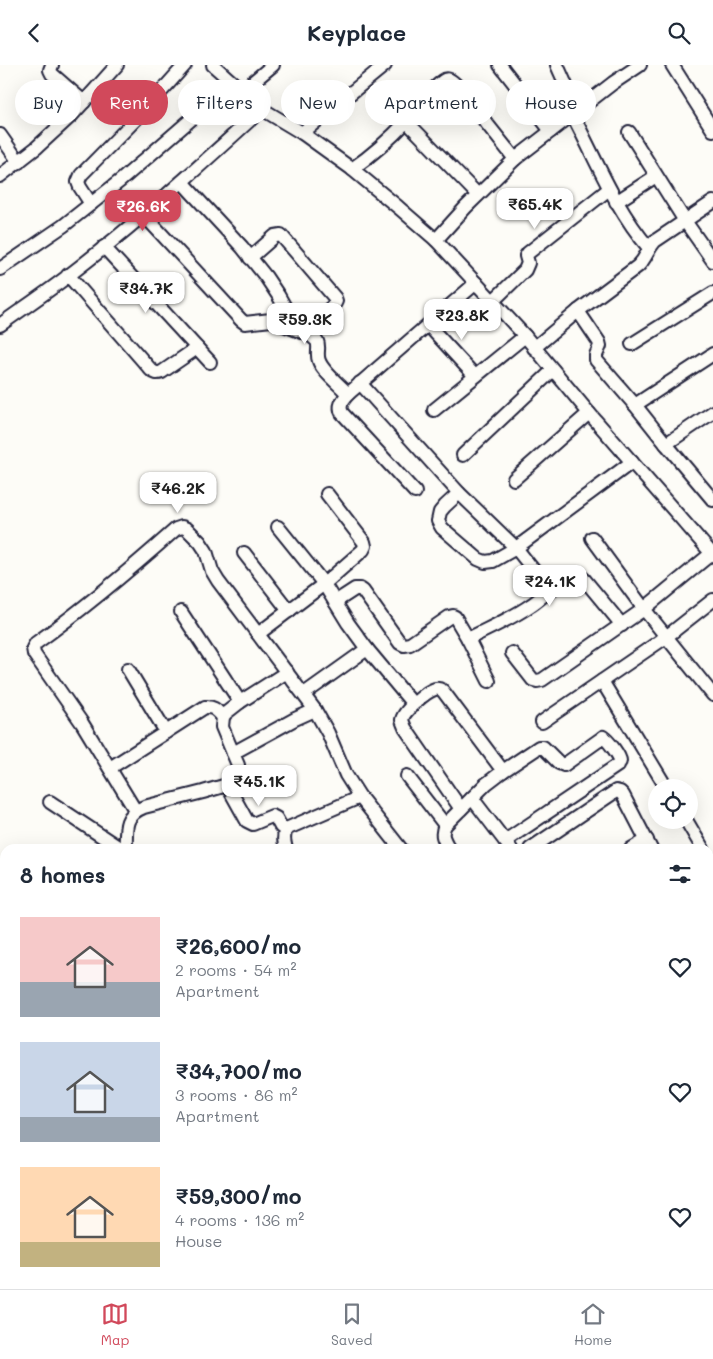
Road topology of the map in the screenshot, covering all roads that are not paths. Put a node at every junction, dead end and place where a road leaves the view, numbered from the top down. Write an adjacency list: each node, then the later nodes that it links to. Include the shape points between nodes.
1 (52, 65): 15 (street, via 52,74)
2 (185, 65): 39 (street, via 81,175 78,182)
3 (213, 65): 11 (street)
4 (273, 65): 12 (street)
5 (385, 65): 27 (street)
6 (500, 65): 25 (street)
7 (557, 65): 13 (street)
8 (640, 65): 14 (street)
9 (672, 65): 24 (street)
10 (111, 67): 15 (street)
11 (229, 80)
12 (248, 80)
13 (563, 80)
14 (596, 96)
15 (84, 102): 30 (street)
16 (271, 114): 27 (street)
17 (190, 125): 39 (street)
18 (244, 125): 34 (street)
19 (402, 125): 31 (street, via 372,155)
20 (410, 125): 36 (street)
21 (488, 125): 29 (street)
22 (559, 125): 25 (street)
23 (580, 125): 35 (street)
24 (713, 130)
25 (551, 131): 29 (street)
26 (629, 132): 33 (street)
27 (302, 133): 31 (street)
28 (0, 135): 30 (street)
29 (515, 159): 36 (street)
30 (19, 162): 32 (street)
31 (352, 169): 42 (street)
32 (0, 176)
33 (656, 176): 37 (street); 41 (street)
34 (182, 182): 40 (street); 45 (street)
35 (609, 189): 37 (street); 51 (street, via 528,253 528,267)
36 (478, 195): 42 (street)
37 (616, 202): 44 (street)
38 (713, 202): 41 (street)
39 (91, 204): 47 (street)
40 (143, 214): 43 (street); 55 (street, via 245,323 271,320)
41 (684, 221): 44 (street); 46 (street)
42 (436, 240): 49 (street)
43 (104, 247): 48 (street); 58 (street)
44 (649, 248): 52 (street, via 645,260)
45 (250, 258): 55 (street, via 295,322); 55 (street, via 275,236 281,235 335,298 334,305)
46 (713, 261)
47 (0, 269)
48 (68, 275): 53 (street); 58 (street, via 150,371 159,374)
49 (476, 283): 51 (street); 54 (street)
50 (713, 293): 57 (street)
51 (493, 301): 56 (street)
52 (578, 311): 59 (street); 66 (street, via 600,346 596,360)
53 (0, 325)
54 (428, 325): 63 (street); 64 (street)
55 (305, 331): 65 (street, via 319,345 319,362 323,368)
56 (525, 336): 59 (street); 63 (street)
57 (632, 344)
58 (197, 348): 61 (street)
59 (534, 348): 62 (street)
60 (713, 354): 66 (street)
61 (210, 362)
62 (553, 370): 69 (street); 71 (street)
63 (475, 376): 67 (street)
64 (360, 383): 65 (street); 75 (street)
65 (348, 394): 74 (street, via 340,404 342,413)
66 (635, 405): 70 (street)
67 (434, 410)
68 (713, 412): 70 (street)
69 (590, 413): 72 (street); 73 (street)
70 (666, 444): 77 (street)
71 (464, 455)
72 (632, 462): 80 (street); 82 (street)
73 (514, 479)
74 (415, 492)
75 (459, 493): 80 (street); 80 (street, via 440,512 438,521 442,529 485,562)
76 (327, 494): 83 (street, via 365,545)
77 (713, 500)
78 (278, 527): 83 (street)
79 (592, 538): 87 (street)
80 (516, 548): 84 (street)
81 (244, 553): 88 (street)
82 (712, 554): 87 (street)
83 (324, 583): 86 (street); 88 (street)
84 (550, 591): 90 (street, via 568,577 577,575 584,579); 93 (street, via 530,606)
85 (713, 600): 92 (street)
86 (335, 602): 93 (street, via 356,589 364,591 404,645 452,616 458,620); 94 (street)
87 (644, 609): 90 (street); 92 (street)
88 (289, 611): 91 (street)
89 (181, 612): 102 (street)
90 (622, 625): 95 (street, via 542,680 533,679)
91 (258, 634): 97 (street); 109 (street, via 218,581 200,542 182,527 36,643 34,654)
92 (666, 637): 99 (street); 101 (street)
93 (468, 639): 98 (street)
94 (367, 649): 100 (street); 103 (street)
95 (512, 653)
96 (128, 669): 107 (street)
97 (287, 672): 100 (street); 102 (street)
98 (489, 681)
99 (602, 681): 106 (street); 112 (street)
100 (304, 694): 104 (street)
101 (713, 695)
102 (240, 701): 105 (street)
103 (413, 704): 110 (street, via 435,689 443,691); 117 (street, via 402,720 405,728)
104 (315, 710): 108 (street); 114 (street)
105 (222, 717): 107 (street, via 210,706 205,707); 108 (street, via 222,727)
106 (542, 722)
107 (166, 732): 109 (street)
108 (233, 753): 113 (street, via 238,773)
109 (110, 768): 118 (street)
110 (503, 771): 115 (street); 122 (street, via 539,747 564,765 603,737 619,757 618,765)
111 (407, 776): 119 (street)
112 (661, 779)
113 (227, 785): 118 (street); 120 (street, via 247,821 253,824 272,816 280,827)
114 (360, 797): 120 (street); 126 (street)
115 (472, 798): 117 (street); 128 (street)
116 (50, 802): 123 (street)
117 (460, 809): 119 (street)
118 (135, 810): 124 (street, via 126,828)
119 (445, 825): 127 (street, via 442,832)
120 (286, 829): 125 (street)
121 (691, 829): 133 (street)
122 (522, 830): 129 (street); 130 (street)
123 (113, 844)
124 (126, 844)
125 (285, 844)
126 (397, 844)
127 (446, 844)
128 (507, 844)
129 (509, 844)
130 (531, 844)
131 (539, 844): 132 (street, via 616,791 623,795)
132 (649, 844)
133 (700, 844)

